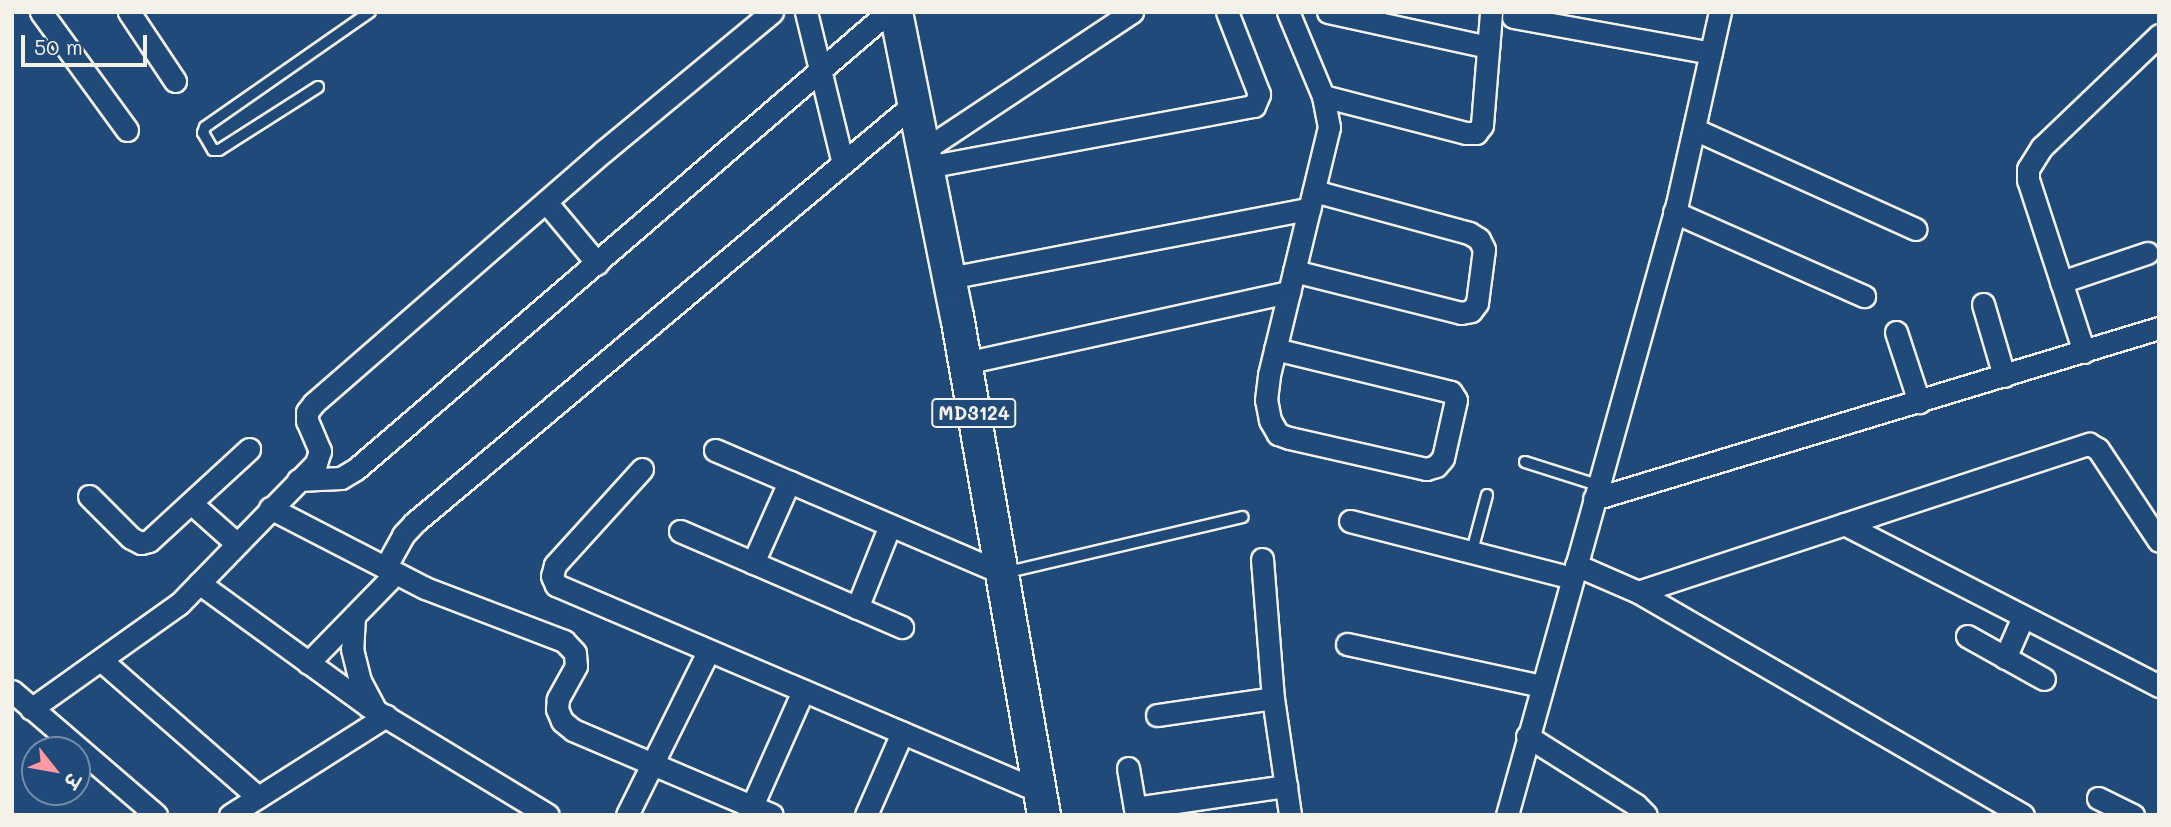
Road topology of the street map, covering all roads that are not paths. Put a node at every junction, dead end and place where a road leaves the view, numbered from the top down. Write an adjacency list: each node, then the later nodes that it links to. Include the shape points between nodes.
1 (41, 12): 24 (street)
2 (129, 12): 19 (street)
3 (370, 12): 20 (lane, via 205,127 203,133 213,150 219,150)
4 (772, 12): 28 (street)
5 (806, 12): 18 (street)
6 (888, 12): 18 (street)
7 (896, 12): 22 (main road, MD3124)
8 (1132, 12): 25 (street)
9 (1227, 12): 25 (street, via 1259,94 1254,106)
10 (1288, 12): 21 (street)
11 (1328, 12): 16 (street)
12 (1491, 12): 16 (street)
13 (1720, 12): 17 (street)
14 (1513, 17): 17 (street)
15 (2159, 35): 35 (street, via 2042,147 2028,169)
16 (1488, 47): 21 (street, via 1482,125 1476,133)
17 (1712, 53): 23 (street)
18 (820, 72): 26 (street); 32 (street)
19 (174, 81)
20 (318, 87)
21 (1323, 96): 27 (street, via 1329,127)
22 (915, 103): 25 (main road, MD3124); 26 (street)
23 (1694, 129): 29 (street); 30 (street)
24 (127, 130)
25 (926, 158): 34 (main road, MD3124)
26 (843, 164): 67 (street, via 414,523 403,535)
27 (1312, 200): 33 (street); 33 (street, via 1469,233 1479,239 1484,249 1476,303 1471,311 1461,313); 34 (street)
28 (546, 202): 32 (street); 50 (street, via 314,403 307,421 320,451 316,463)
29 (1674, 212): 37 (street); 52 (street)
30 (1915, 229)
31 (2147, 253): 35 (street)
32 (597, 263): 50 (street, via 356,470 341,478)
33 (1294, 271): 36 (street)
34 (949, 278): 43 (main road, MD3124)
35 (2062, 282): 42 (street)
36 (1289, 292): 41 (street); 43 (street)
37 (1864, 296)
38 (1983, 304): 44 (street)
39 (2159, 328): 42 (street)
40 (1896, 332): 45 (street)
41 (1275, 349): 41 (street, via 1266,400 1278,434 1426,470 1443,458 1456,400 1451,392)
42 (2084, 352): 44 (street)
43 (965, 363): 69 (main road, MD3124)
44 (2004, 376): 45 (street)
45 (1919, 402): 52 (street)
46 (249, 449): 55 (street)
47 (715, 450): 51 (street)
48 (1525, 461): 52 (lane)
49 (642, 469): 78 (street, via 570,547 552,576 567,592)
50 (298, 480): 56 (street)
51 (789, 482): 60 (street); 66 (street)
52 (1596, 492): 68 (street)
53 (1487, 495): 64 (lane)
54 (89, 496): 55 (street, via 141,543)
55 (191, 503): 63 (street)
56 (270, 508): 63 (street); 67 (street)
57 (1243, 517): 69 (lane)
58 (1350, 521): 64 (street)
59 (1843, 524): 62 (street, via 2089,443 2098,449); 71 (street); 74 (street)
60 (890, 525): 69 (street); 72 (street)
61 (680, 531): 66 (street)
62 (2159, 541)
63 (236, 543): 70 (street)
64 (1472, 551): 68 (street)
65 (1262, 559): 87 (street)
66 (753, 563): 72 (street)
67 (390, 571): 73 (street); 93 (street, via 464,605 564,641 575,653 576,666 558,699 562,721)
68 (1574, 572): 71 (street); 83 (street)
69 (1002, 573): 98 (main road, MD3124)
70 (199, 583): 80 (street, via 156,623); 81 (street)
71 (1638, 592): 110 (street)
72 (857, 608): 75 (street)
73 (354, 616): 81 (street); 89 (street, via 360,681)
74 (2024, 617): 79 (street); 84 (street)
75 (902, 627)
76 (1967, 636): 79 (street)
77 (1347, 644): 83 (street)
78 (708, 652): 86 (street); 93 (street)
79 (2005, 658): 82 (street)
80 (102, 661): 88 (street); 96 (street)
81 (308, 663): 89 (street)
82 (2043, 679)
83 (1541, 686): 92 (street)
84 (2159, 686)
85 (12, 691): 88 (street)
86 (803, 691): 91 (street); 99 (street)
87 (1273, 698): 90 (street); 95 (street)
88 (31, 709): 101 (street)
89 (381, 713): 96 (street); 103 (street)
90 (1157, 715)
91 (902, 733): 98 (street); 106 (street)
92 (1527, 736): 108 (street); 109 (street)
93 (653, 764): 99 (street); 104 (street)
94 (1128, 768): 100 (street)
95 (1286, 786): 100 (street); 107 (street)
96 (258, 797): 102 (street)
97 (2098, 798): 111 (street)
98 (1042, 803)
99 (750, 811): 105 (street)
100 (1136, 812)
101 (156, 815)
102 (230, 815)
103 (548, 815)
104 (627, 815)
105 (772, 815)
106 (866, 815)
107 (1290, 815)
108 (1507, 815)
109 (1646, 815)
110 (2023, 815)
111 (2133, 815)

